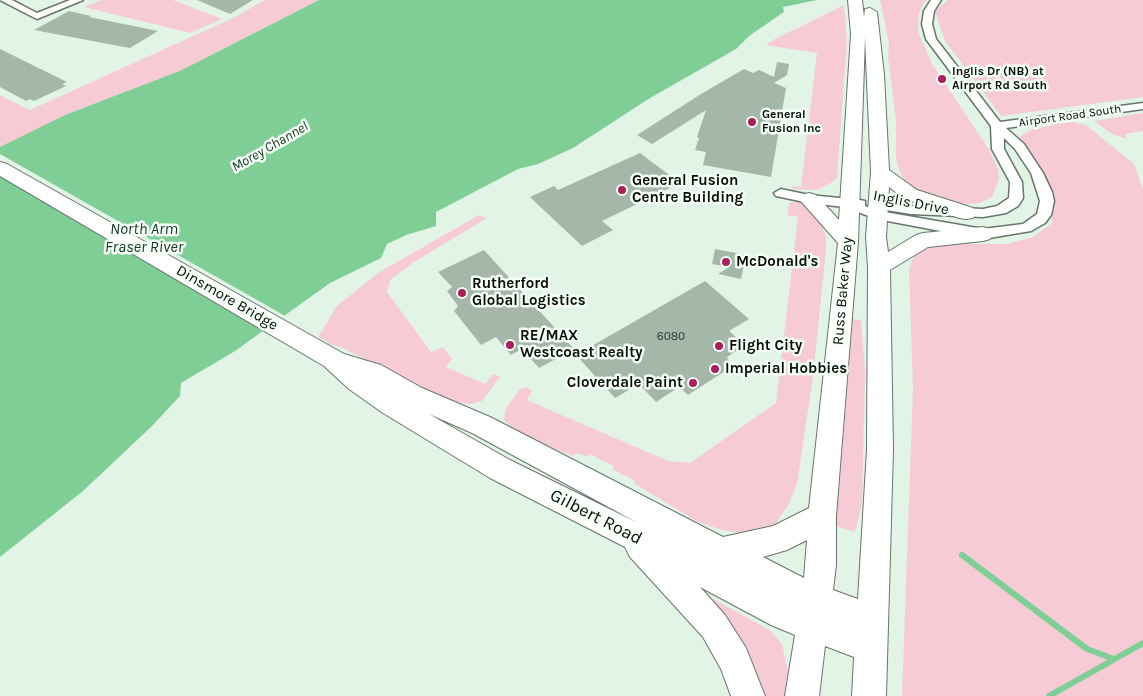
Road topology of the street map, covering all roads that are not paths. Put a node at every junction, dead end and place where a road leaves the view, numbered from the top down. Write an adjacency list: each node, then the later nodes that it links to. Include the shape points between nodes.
1 (5, 0): 2 (street, via 38,16)
2 (78, 0)
3 (936, 0): 6 (street, Inglis Drive, via 929,11 927,24 931,39)
4 (862, 2): 8 (main road, Russ Baker Way, via 876,75); 11 (main road, Russ Baker Way)
5 (1143, 106): 6 (street, Airport Road South)
6 (997, 126): 13 (street, Inglis Drive, via 998,149 1014,177 1016,198 1001,210); 14 (street, Inglis Drive, via 1020,147 1037,173 1045,192 1046,208 1040,220 1026,228)
7 (0, 168): 17 (main road, Dinsmore Bridge)
8 (880, 172): 12 (main road, Russ Baker Way); 13 (main road, via 910,194)
9 (781, 193): 10 (street, Inglis Drive)
10 (809, 199): 11 (street, Inglis Drive); 15 (main road)
11 (850, 205): 12 (street, Inglis Drive); 15 (main road, Russ Baker Way)
12 (877, 210): 13 (street, Inglis Drive); 14 (street, Inglis Drive); 16 (main road, Russ Baker Way)
13 (966, 213)
14 (983, 234): 16 (main road, via 924,240)
15 (848, 242): 18 (main road, Russ Baker Way)
16 (878, 266): 22 (main road, Russ Baker Way, via 880,449)
17 (330, 358): 19 (main road, Gilbert Road, via 392,406 500,469); 20 (main road, Gilbert Road, via 372,372 481,425)
18 (822, 516): 20 (main road, via 777,540); 21 (main road, Russ Baker Way, via 821,565)
19 (623, 530): 21 (main road, Gilbert Road, via 764,605); 23 (main road, via 714,626 734,660)
20 (724, 551): 21 (main road, Gilbert Road)
21 (814, 612): 22 (main road, Gilbert Road); 24 (main road, Russ Baker Way)
22 (871, 633): 25 (main road, Russ Baker Way)
23 (748, 696)
24 (802, 696)
25 (869, 696)

